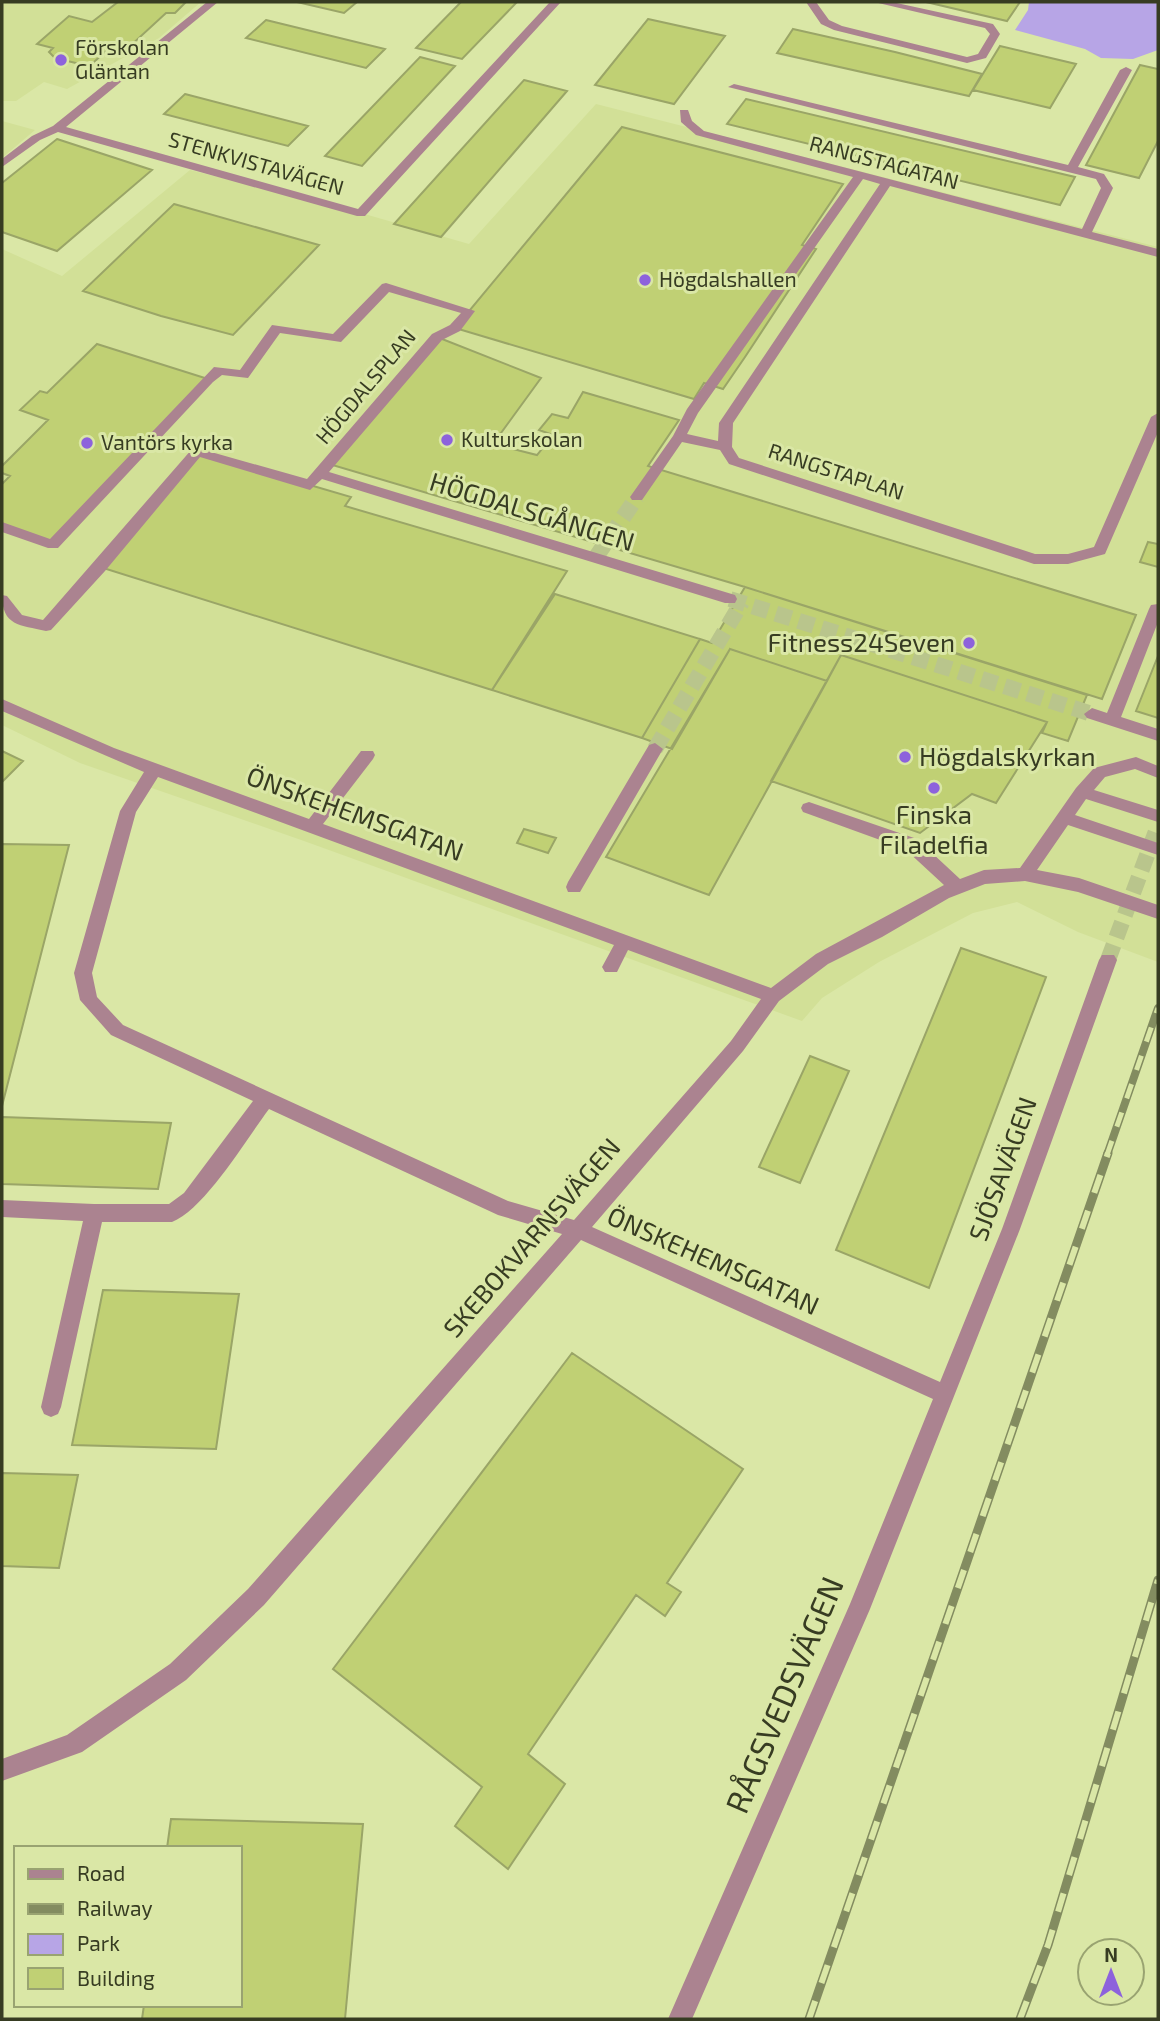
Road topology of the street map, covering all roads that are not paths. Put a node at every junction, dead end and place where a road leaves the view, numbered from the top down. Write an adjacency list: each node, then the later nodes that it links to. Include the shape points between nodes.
1 (213, 2): 8 (street)
2 (556, 2): 8 (street, STENKVISTAVÄGEN, via 361,213)
3 (811, 2): 4 (street, via 825,22 838,28 967,60 982,56 995,34 989,26)
4 (879, 2)
5 (1126, 70): 10 (street)
6 (734, 87): 10 (street, RANGSTAGATAN)
7 (684, 112): 11 (street, RANGSTAGATAN, via 700,134)
8 (57, 128): 9 (street)
9 (2, 164)
10 (1070, 169): 13 (street, RANGSTAGATAN, via 1100,177 1107,188)
11 (859, 176): 12 (street, RANGSTAGATAN); 16 (street)
12 (886, 184): 13 (street, RANGSTAGATAN); 17 (street, via 726,423)
13 (1084, 235): 14 (street, RANGSTAGATAN)
14 (1158, 253)
15 (1158, 417): 17 (street, RANGSTAPLAN, via 1100,551 1068,559 1034,559 734,461)
16 (679, 437): 17 (street); 19 (street)
17 (724, 447)
18 (320, 474): 20 (street, HÖGDALSPLAN, via 437,337 454,328 469,311 386,287 336,339 278,328 243,375 219,370 208,379 53,545); 21 (street, HÖGDALSGÅNGEN); 22 (street, HÖGDALSPLAN, via 310,485 197,452 46,626 17,619)
19 (637, 497)
20 (2, 527)
21 (730, 599)
22 (2, 600)
23 (1156, 609): 26 (street)
24 (2, 705): 30 (street, ÖNSKEHEMSGATAN)
25 (1092, 714): 26 (street)
26 (1112, 720): 27 (street)
27 (1158, 735)
28 (655, 749): 39 (street)
29 (367, 755): 36 (street)
30 (154, 769): 36 (street, ÖNSKEHEMSGATAN); 46 (street, ÖNSKEHEMSGATAN, via 128,811 83,973 89,1000 117,1030)
31 (1158, 772): 32 (street, via 1136,764 1100,772)
32 (1082, 792): 34 (street); 35 (street)
33 (809, 808): 40 (street, via 911,844)
34 (1158, 816)
35 (1066, 818): 37 (street); 38 (street)
36 (313, 826): 42 (street, ÖNSKEHEMSGATAN)
37 (1158, 849)
38 (1025, 874): 40 (street, SKEBOKVARNSVÄGEN, via 984,877); 41 (street, SKEBOKVARNSVÄGEN, via 1079,885)
39 (574, 887)
40 (958, 888): 45 (street, SKEBOKVARNSVÄGEN, via 822,959)
41 (1158, 912)
42 (625, 940): 44 (street); 45 (street, ÖNSKEHEMSGATAN)
43 (1108, 960): 50 (street, SJÖSAVÄGEN, via 1011,1229)
44 (611, 967)
45 (773, 996): 49 (street, SKEBOKVARNSVÄGEN, via 728,1056)
46 (265, 1100): 48 (street, via 191,1199 172,1213); 49 (street, ÖNSKEHEMSGATAN, via 505,1209)
47 (2, 1208): 48 (street)
48 (93, 1213): 51 (street)
49 (576, 1228): 50 (street, ÖNSKEHEMSGATAN); 52 (street, SKEBOKVARNSVÄGEN, via 256,1597 178,1672 74,1744)
50 (943, 1393): 53 (street, RÅGSVEDSVÄGEN, via 859,1609)
51 (51, 1407)
52 (2, 1770)
53 (680, 2019)

